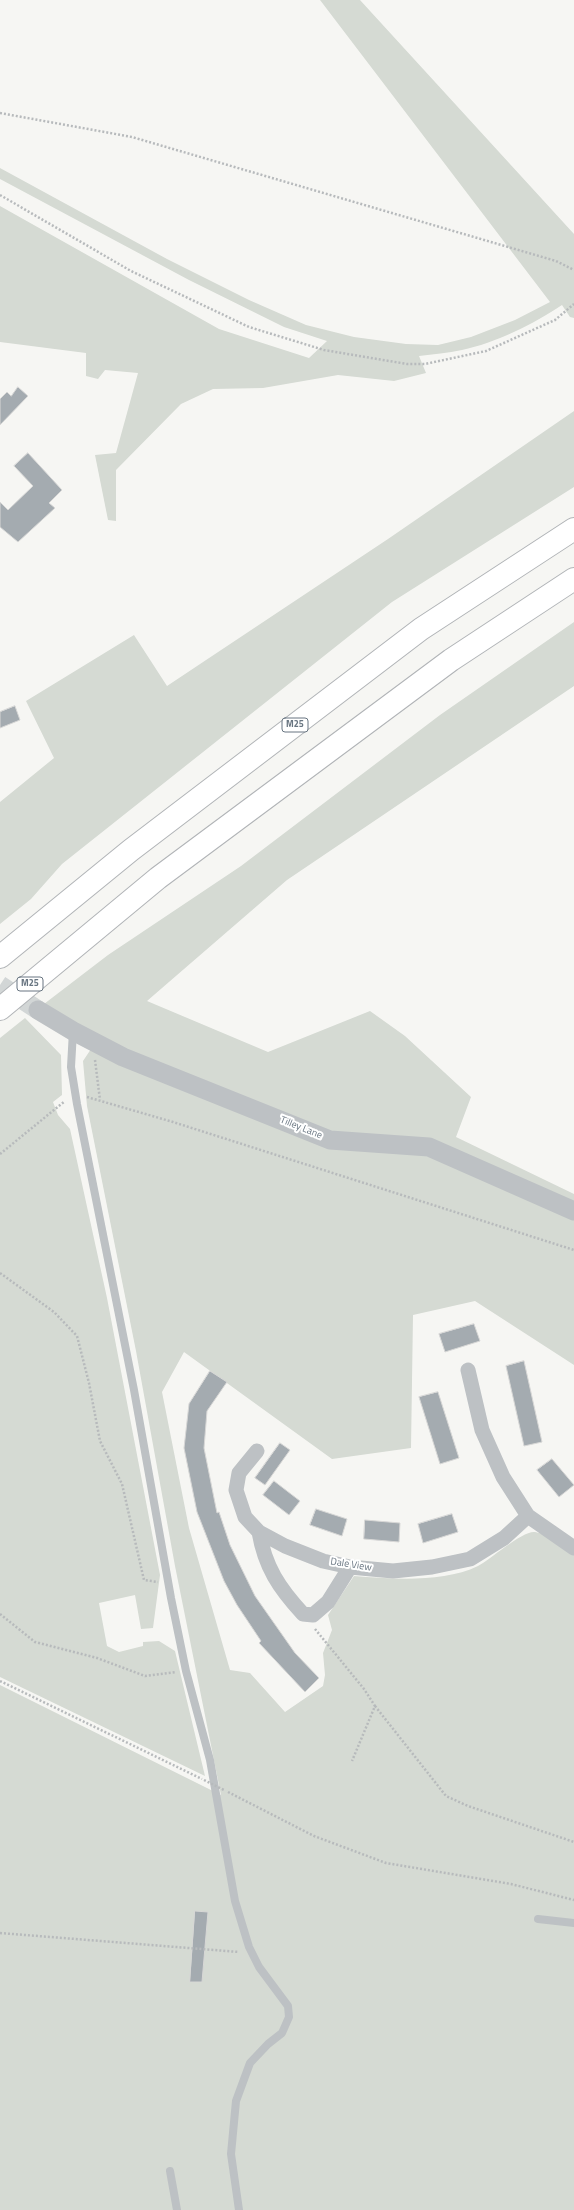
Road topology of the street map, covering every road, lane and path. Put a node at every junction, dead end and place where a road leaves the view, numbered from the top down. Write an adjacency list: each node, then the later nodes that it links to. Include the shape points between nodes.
1 (0, 113): 3 (path, via 132,137 556,261)
2 (0, 195): 4 (path, via 138,274 249,327 324,350 407,364 425,364 486,352 555,320)
3 (574, 270)
4 (574, 304)
5 (574, 529): 7 (highway, M25, via 421,629 131,850)
6 (574, 579): 8 (highway, M25, via 451,660 158,878)
7 (0, 957)
8 (0, 1009)
9 (38, 1010): 10 (street, Tilley Lane)
10 (73, 1032): 12 (lane, via 71,1067); 15 (street, Tilley Lane, via 123,1057 330,1140 429,1148)
11 (94, 1056): 13 (path)
12 (75, 1093): 13 (path); 14 (path); 24 (lane, via 134,1390)
13 (100, 1100): 16 (path)
14 (0, 1154)
15 (574, 1211)
16 (574, 1250)
17 (0, 1273): 24 (path, via 54,1312 77,1336 100,1441 122,1484 144,1580)
18 (468, 1370): 20 (street, via 482,1430 503,1477)
19 (257, 1452): 21 (street, Dale View, via 239,1473 236,1490 245,1517)
20 (528, 1516): 22 (street); 23 (street, Dale View, via 504,1538 470,1559 432,1568 393,1571)
21 (259, 1532): 23 (street, Dale View, via 285,1546 323,1561); 26 (street, via 263,1555 282,1592)
22 (574, 1548)
23 (350, 1567): 26 (street, via 328,1602 313,1615)
24 (168, 1583): 27 (lane)
25 (0, 1614): 27 (path, via 34,1642 97,1658 146,1676)
26 (303, 1614): 29 (path)
27 (186, 1671): 36 (lane, via 210,1760 235,1901)
28 (0, 1680): 32 (path, bridge, via 314,1836 386,1864 511,1884)
29 (375, 1706): 30 (path); 31 (path, via 446,1796)
30 (352, 1761)
31 (574, 1842)
32 (574, 1900)
33 (538, 1919): 34 (lane)
34 (574, 1922)
35 (0, 1933): 36 (path, via 240,1952)
36 (249, 1947): 39 (lane, via 263,1974 288,2006 289,2017 282,2033 250,2063 236,2101 231,2154)
37 (170, 2171): 38 (lane)
38 (177, 2210)
39 (239, 2210)

